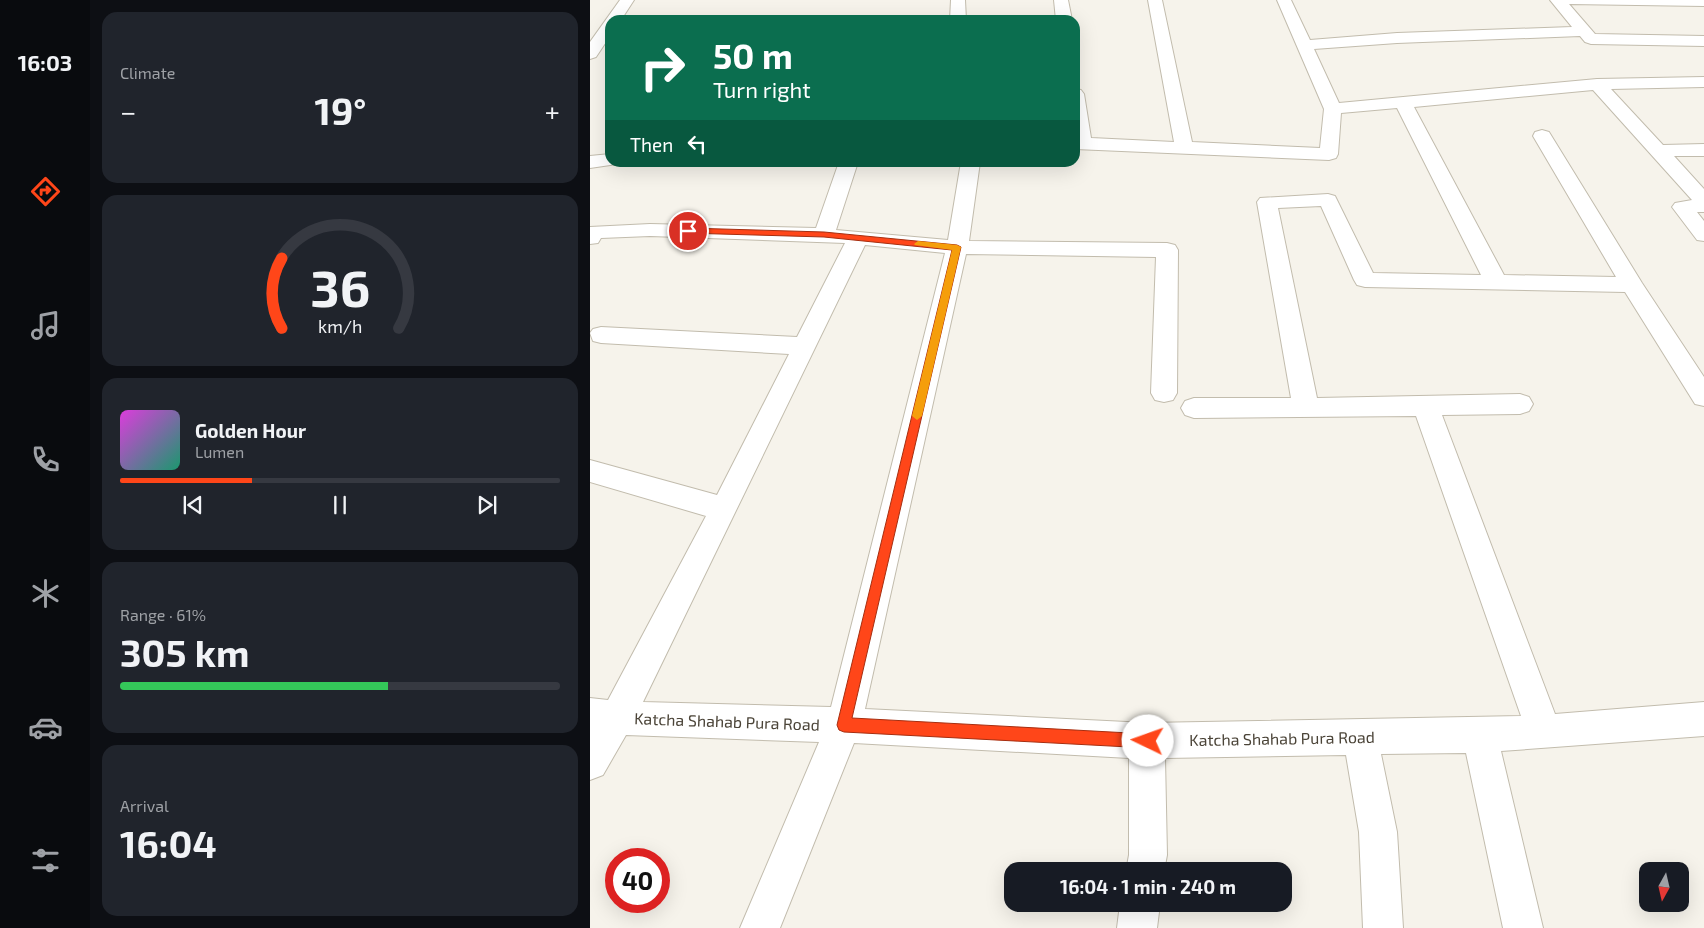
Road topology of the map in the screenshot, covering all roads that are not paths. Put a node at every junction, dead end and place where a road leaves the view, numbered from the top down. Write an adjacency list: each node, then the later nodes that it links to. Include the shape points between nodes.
1 (627, 0): 9 (street)
2 (958, 0): 10 (street)
3 (1060, 0): 11 (street)
4 (1155, 0): 23 (street)
5 (1284, 0): 15 (street)
6 (1557, 0): 12 (street)
7 (1563, 0): 8 (street)
8 (1704, 2)
9 (616, 15)
10 (958, 15)
11 (1063, 15)
12 (1584, 30): 14 (street, via 1591,38); 15 (street)
13 (605, 32): 16 (street)
14 (1704, 41)
15 (1304, 45): 20 (street)
16 (590, 54)
17 (1704, 82): 18 (street)
18 (1598, 84): 19 (street); 24 (street)
19 (1403, 102): 20 (street); 37 (street)
20 (1333, 109): 23 (street, via 1329,154)
21 (1542, 136): 38 (street)
22 (1080, 143): 23 (street)
23 (1184, 148)
24 (1658, 150): 25 (street); 30 (street)
25 (1704, 150)
26 (605, 160): 27 (street)
27 (590, 162)
28 (846, 167): 32 (street)
29 (970, 167): 36 (street)
30 (1704, 201)
31 (1704, 206): 33 (street, via 1682,207)
32 (824, 235): 34 (street, via 650,230 595,232); 35 (street)
33 (1704, 235)
34 (590, 238)
35 (858, 238): 36 (street); 40 (street)
36 (957, 247): 41 (street, via 1167,250); 51 (street)
37 (1496, 282): 38 (street); 46 (street, via 1364,280 1328,200 1267,202)
38 (1632, 285): 42 (street)
39 (601, 335): 40 (street)
40 (805, 346): 48 (street)
41 (1164, 392)
42 (1704, 397)
43 (1520, 404): 44 (street)
44 (1426, 406): 46 (street); 52 (street)
45 (1194, 408): 46 (street)
46 (1306, 408)
47 (590, 471): 48 (street)
48 (724, 509): 49 (street)
49 (603, 717): 51 (street, Katcha Shahab Pura Road); 56 (street)
50 (1704, 719): 52 (street, Katcha Shahab Pura Road)
51 (844, 725): 55 (street, Katcha Shahab Pura Road); 59 (street)
52 (1544, 732): 53 (street, Katcha Shahab Pura Road)
53 (1480, 735): 54 (street, Katcha Shahab Pura Road); 62 (street)
54 (1360, 737): 55 (street, Katcha Shahab Pura Road); 61 (street, via 1378,832)
55 (1148, 741): 57 (street)
56 (590, 762)
57 (1147, 862)
58 (1139, 912): 60 (street)
59 (760, 928)
60 (1137, 928)
61 (1383, 928)
62 (1523, 928)

